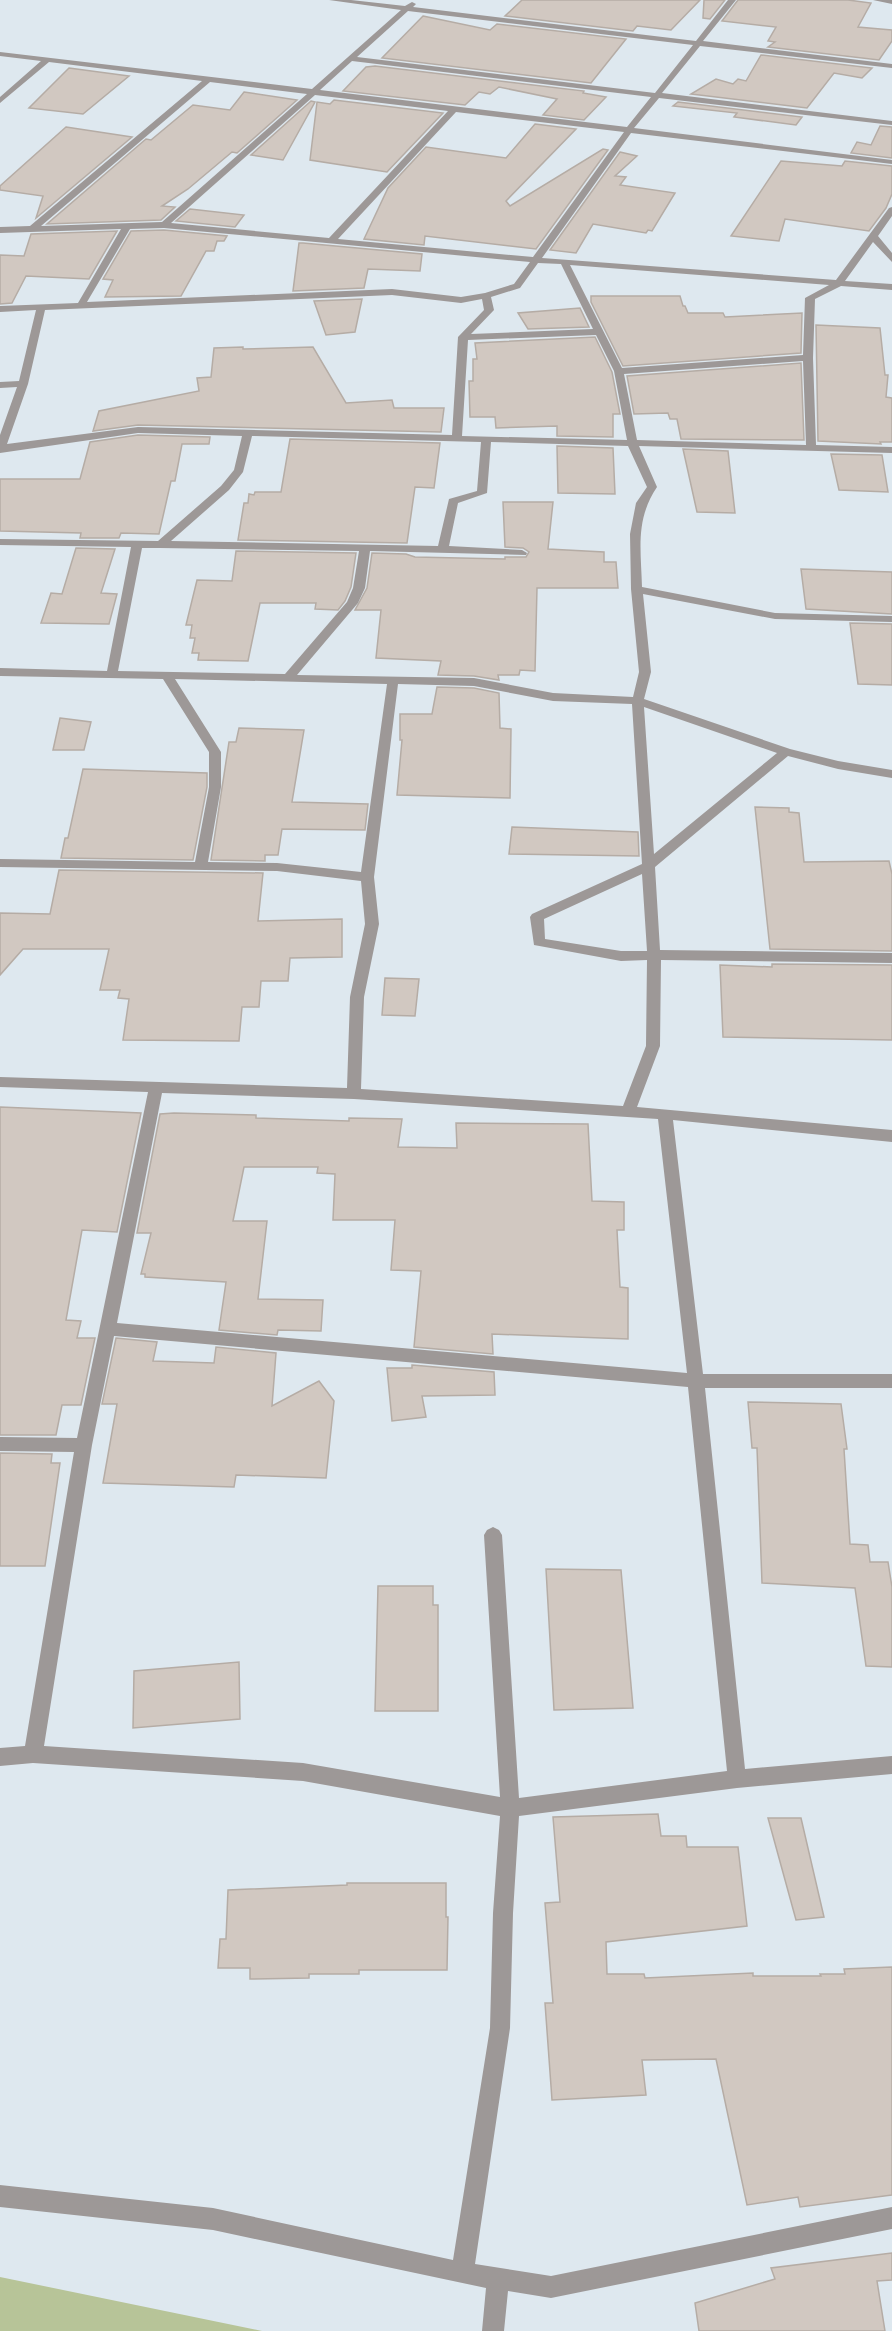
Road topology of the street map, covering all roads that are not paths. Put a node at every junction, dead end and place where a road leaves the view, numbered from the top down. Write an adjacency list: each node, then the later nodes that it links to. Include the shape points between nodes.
1 (333, 0): 6 (street)
2 (417, 0): 6 (street)
3 (732, 0): 7 (street)
4 (878, 0): 5 (street)
5 (892, 2)
6 (407, 9): 7 (street); 9 (street)
7 (698, 42): 11 (street); 14 (street)
8 (0, 54): 10 (street)
9 (351, 58): 13 (street); 14 (street)
10 (46, 60): 12 (street); 15 (street)
11 (892, 66)
12 (209, 79): 13 (street); 23 (street)
13 (313, 92): 16 (street); 21 (street)
14 (657, 95): 17 (street); 18 (street)
15 (0, 101)
16 (454, 109): 18 (street); 26 (street)
17 (892, 123)
18 (628, 130): 19 (street); 28 (street)
19 (892, 162)
20 (892, 210): 25 (street)
21 (164, 225): 22 (street); 26 (street)
22 (127, 226): 23 (street); 33 (street)
23 (32, 229): 24 (street)
24 (0, 231)
25 (873, 236): 27 (street); 30 (street)
26 (332, 240): 28 (street)
27 (892, 259)
28 (538, 260): 29 (street); 32 (street, via 518,286)
29 (564, 262): 30 (street); 36 (street)
30 (838, 284): 31 (street); 38 (street, via 810,298)
31 (892, 287)
32 (486, 296): 33 (street, via 461,300 392,292); 37 (street, via 489,310)
33 (80, 307): 34 (street)
34 (41, 308): 35 (street); 40 (street)
35 (0, 309)
36 (599, 332): 37 (street); 39 (street)
37 (463, 337): 43 (street)
38 (808, 358): 39 (street); 46 (street)
39 (619, 371): 45 (street)
40 (23, 384): 41 (street); 47 (street)
41 (0, 385)
42 (247, 434): 43 (street); 47 (street, via 138,430); 51 (street, via 239,470 225,488)
43 (457, 437): 44 (street)
44 (486, 439): 45 (street); 53 (street, via 482,493 453,501)
45 (633, 445): 46 (street); 55 (street, via 652,487 641,503 635,534)
46 (811, 447): 48 (street)
47 (0, 449)
48 (892, 450)
49 (0, 542): 50 (street)
50 (137, 545): 51 (street); 58 (street)
51 (160, 545): 52 (street)
52 (365, 547): 53 (street); 59 (street, via 359,588 352,603)
53 (443, 549): 54 (street)
54 (522, 553)
55 (637, 589): 56 (street, via 775,616); 62 (street, via 645,672)
56 (892, 619)
57 (0, 672): 58 (street)
58 (112, 673): 60 (street)
59 (289, 676): 60 (street); 61 (street)
60 (168, 677): 66 (street, via 215,752 215,787)
61 (393, 680): 62 (street, via 474,682 553,697); 68 (street)
62 (638, 701): 63 (street); 67 (street)
63 (786, 752): 64 (street); 67 (street)
64 (892, 774)
65 (0, 863): 66 (street)
66 (201, 865): 68 (street, via 277,867)
67 (648, 866): 69 (street); 69 (street, via 537,917 539,942 621,956)
68 (367, 877): 73 (street, via 372,924 357,997)
69 (654, 955): 70 (street); 74 (street, via 653,1046)
70 (892, 958)
71 (0, 1082): 72 (street)
72 (156, 1089): 73 (street); 77 (street)
73 (354, 1094): 74 (street)
74 (628, 1112): 75 (street)
75 (665, 1114): 76 (street); 78 (street)
76 (892, 1136)
77 (108, 1329): 78 (street); 81 (street)
78 (696, 1381): 79 (street); 86 (street)
79 (892, 1381)
80 (0, 1444): 81 (street)
81 (84, 1445): 83 (street)
82 (493, 1535): 87 (street)
83 (33, 1754): 84 (street); 87 (street, via 303,1772)
84 (0, 1757)
85 (892, 1765): 86 (street)
86 (737, 1779): 87 (street)
87 (510, 1808): 90 (street, via 500,2028)
88 (0, 2196): 90 (street, via 213,2219)
89 (892, 2218): 91 (street, via 551,2288)
90 (462, 2273): 91 (street)
91 (498, 2279): 92 (street)
92 (493, 2331)

